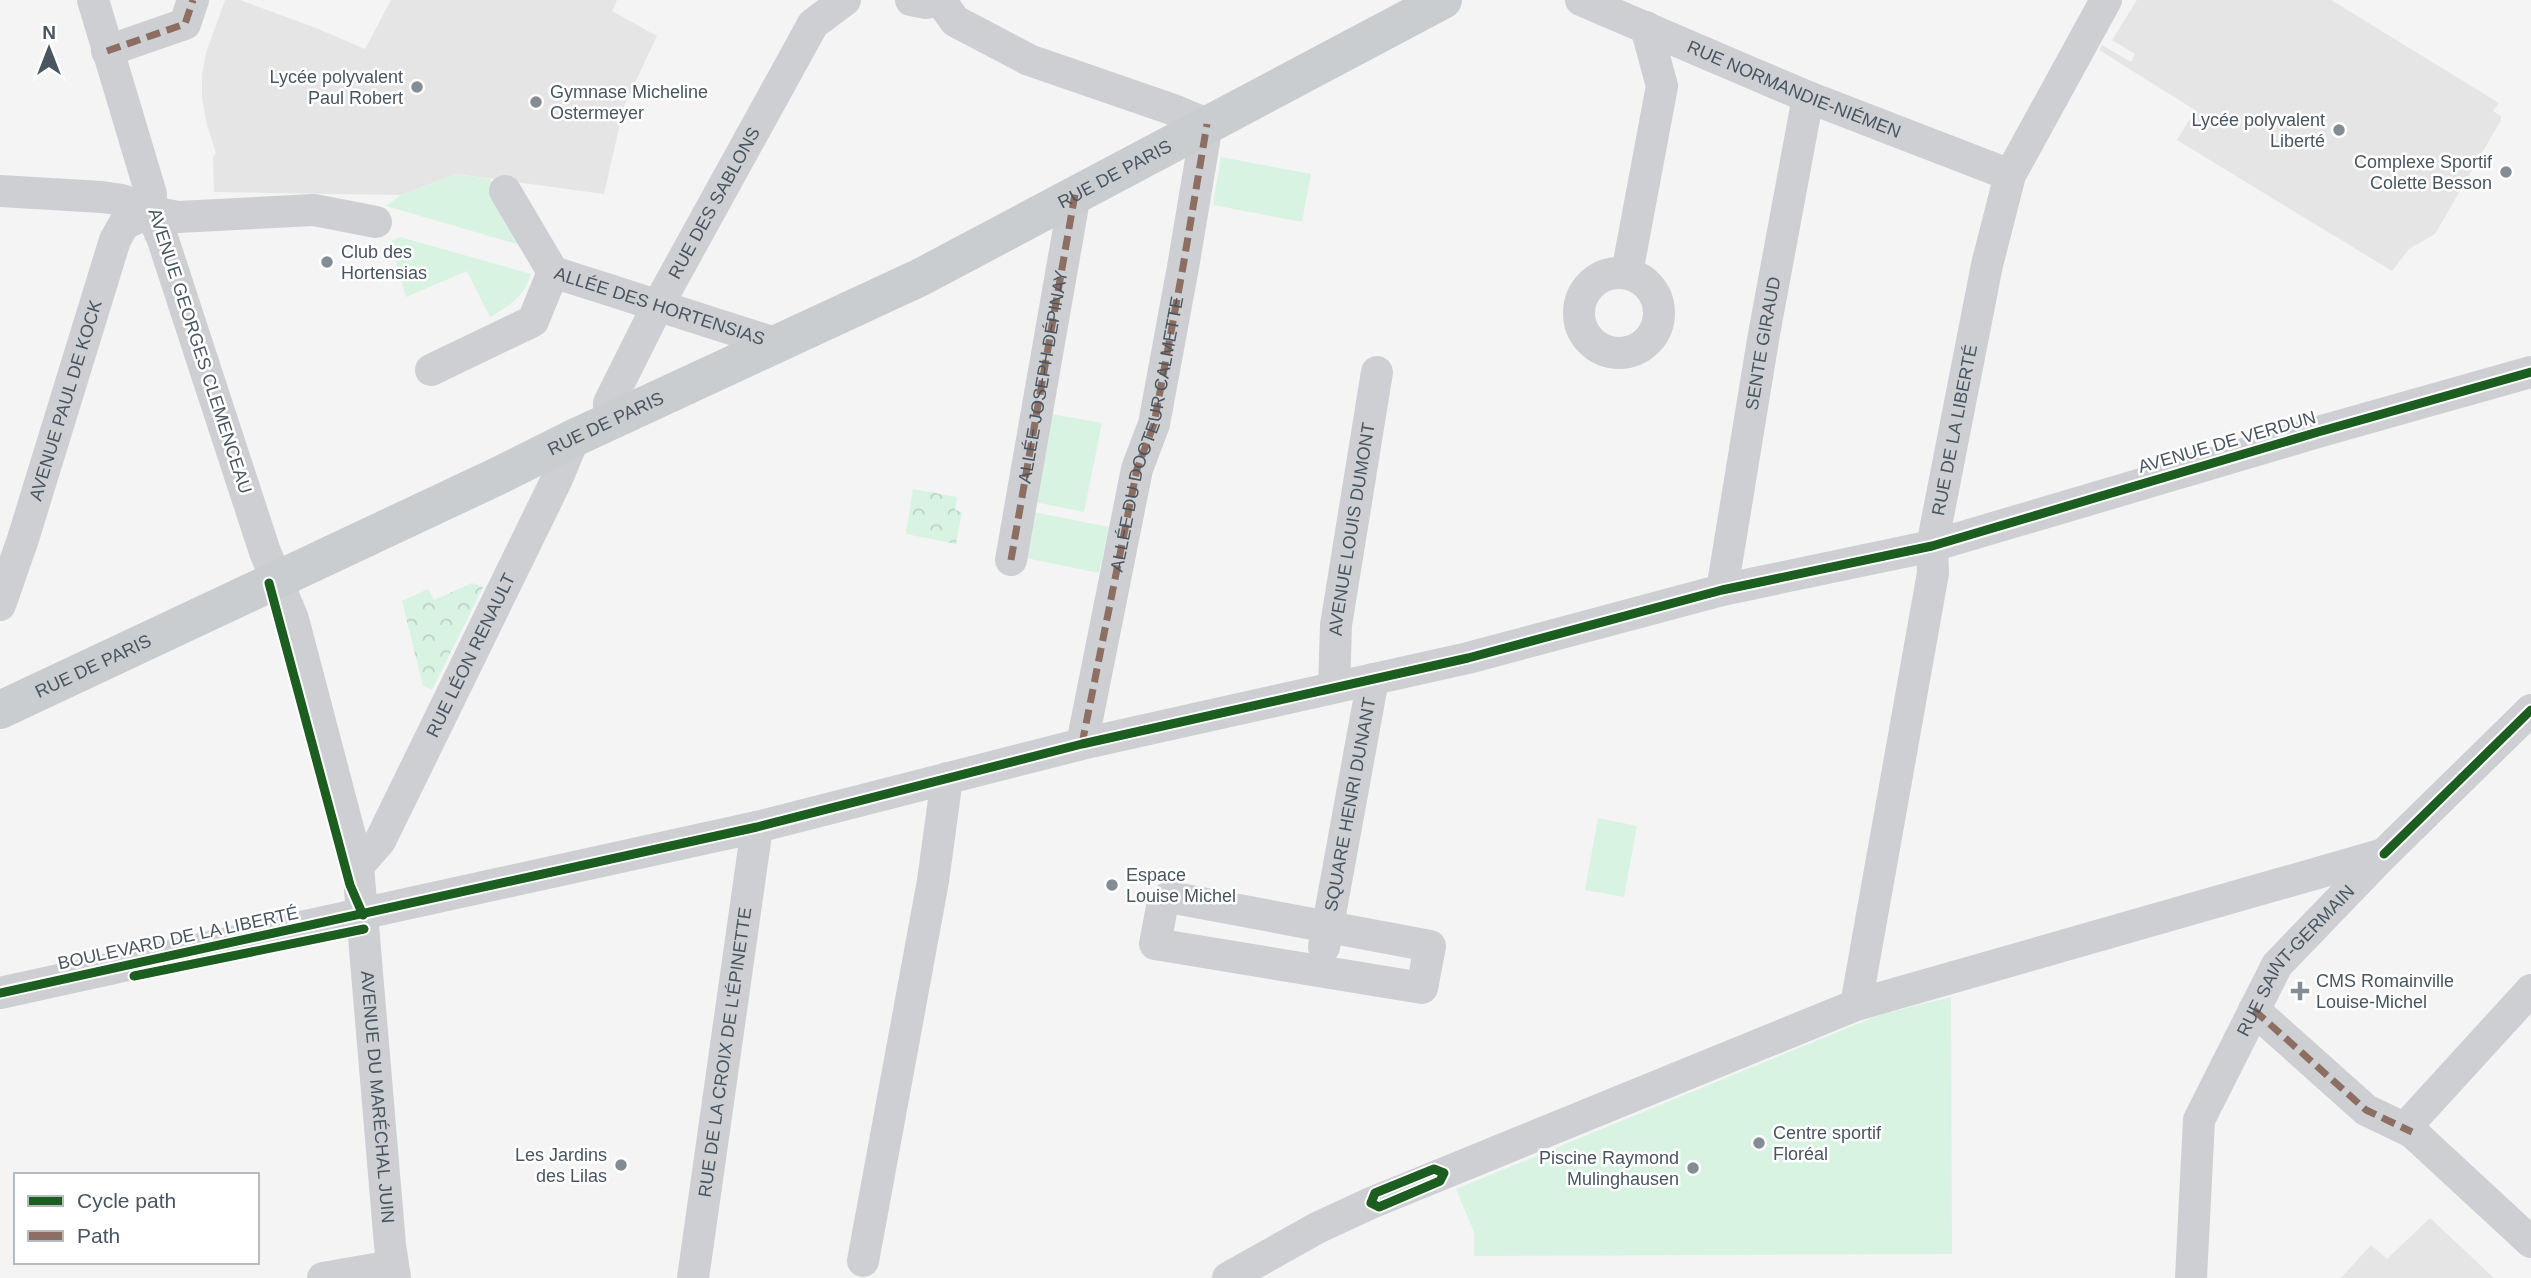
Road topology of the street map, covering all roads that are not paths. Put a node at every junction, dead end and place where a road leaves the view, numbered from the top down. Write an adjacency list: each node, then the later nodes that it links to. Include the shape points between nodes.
1 (93, 0): 11 (street, AVENUE GEORGES CLEMENCEAU)
2 (193, 0): 11 (street, via 185,24)
3 (845, 0): 24 (street, RUE DES SABLONS, via 813,24)
4 (911, 0): 5 (street)
5 (935, 0)
6 (940, 0): 15 (street, via 955,21 1029,60)
7 (1443, 0): 15 (main road, RUE DE PARIS)
8 (1581, 0): 10 (street, RUE NORMANDIE-NIÉMEN)
9 (2106, 0): 16 (street, RUE DE LA LIBERTÉ)
10 (1646, 27): 12 (street, RUE NORMANDIE-NIÉMEN); 13 (street)
11 (107, 51): 20 (street, AVENUE GEORGES CLEMENCEAU, via 151,194)
12 (1709, 54): 13 (street); 14 (street, RUE NORMANDIE-NIÉMEN)
13 (1662, 86): 23 (street)
14 (1808, 97): 16 (street, RUE NORMANDIE-NIÉMEN); 34 (street, SENTE GIRAUD)
15 (1207, 124): 19 (main road, RUE DE PARIS); 40 (street, ALLÉE DU DOCTEUR CALMETTE, via 1154,424 1137,470)
16 (2010, 174): 31 (street, RUE DE LA LIBERTÉ, via 1987,265)
17 (0, 191): 20 (street, via 102,197)
18 (505, 191): 22 (street, ALLÉE DES HORTENSIAS)
19 (1075, 194): 25 (main road, RUE DE PARIS, via 921,277); 32 (street, ALLÉE JOSEPH DÉPINAY)
20 (151, 212): 21 (street, via 178,217 314,210); 33 (street, AVENUE GEORGES CLEMENCEAU); 35 (street, AVENUE PAUL DE KOCK, via 124,224 115,240)
21 (376, 222)
22 (553, 272): 24 (street, ALLÉE DES HORTENSIAS); 26 (street, via 533,321)
23 (1627, 273)
24 (657, 307): 25 (street, ALLÉE DES HORTENSIAS); 29 (street, RUE DES SABLONS, via 609,403)
25 (778, 344): 29 (main road, RUE DE PARIS)
26 (431, 370)
27 (1377, 372): 37 (street, AVENUE LOUIS DUMONT, via 1336,625)
28 (2531, 372): 31 (street, AVENUE DE VERDUN)
29 (609, 422): 30 (main road, RUE DE PARIS)
30 (574, 438): 33 (main road, RUE DE PARIS); 44 (street, RUE LÉON RENAULT, via 380,841)
31 (1932, 546): 34 (street, AVENUE DE VERDUN); 50 (street, RUE DE LA LIBERTÉ, via 1933,573)
32 (1011, 560)
33 (278, 579): 38 (main road, RUE DE PARIS); 44 (street, AVENUE GEORGES CLEMENCEAU, via 293,618)
34 (1722, 590): 36 (street, AVENUE DE VERDUN)
35 (0, 605)
36 (1373, 680): 37 (street, AVENUE DE VERDUN); 46 (street, SQUARE HENRI DUNANT)
37 (1334, 687): 40 (street, AVENUE DE VERDUN)
38 (0, 710)
39 (2531, 710): 43 (street, RUE SAINT-GERMAIN)
40 (1082, 744): 41 (street, BOULEVARD DE LA LIBERTÉ)
41 (947, 778): 42 (street, BOULEVARD DE LA LIBERTÉ); 54 (street, via 933,881)
42 (757, 827): 45 (street, BOULEVARD DE LA LIBERTÉ); 57 (street, RUE DE LA CROIX DE L'ÉPINETTE)
43 (2384, 854): 50 (street); 51 (street, RUE SAINT-GERMAIN, via 2277,965)
44 (358, 866): 45 (street, AVENUE DU MARÉCHAL JUIN)
45 (363, 915): 49 (street, BOULEVARD DE LA LIBERTÉ); 55 (street, AVENUE DU MARÉCHAL JUIN)
46 (1327, 927): 47 (street, SQUARE HENRI DUNANT); 47 (street, SQUARE HENRI DUNANT, via 1430,946 1422,988); 47 (street, SQUARE HENRI DUNANT, via 1169,897 1157,932 1155,944)
47 (1319, 971)
48 (2531, 990): 52 (street, via 2414,1118)
49 (0, 993)
50 (1856, 1005): 58 (street, via 1371,1203)
51 (2254, 1010): 52 (street, via 2365,1110); 59 (street, RUE SAINT-GERMAIN, via 2199,1120)
52 (2412, 1132): 53 (street)
53 (2531, 1242)
54 (863, 1261)
55 (393, 1272): 56 (street)
56 (323, 1278)
57 (693, 1278)
58 (1228, 1278)
59 (2191, 1278)

